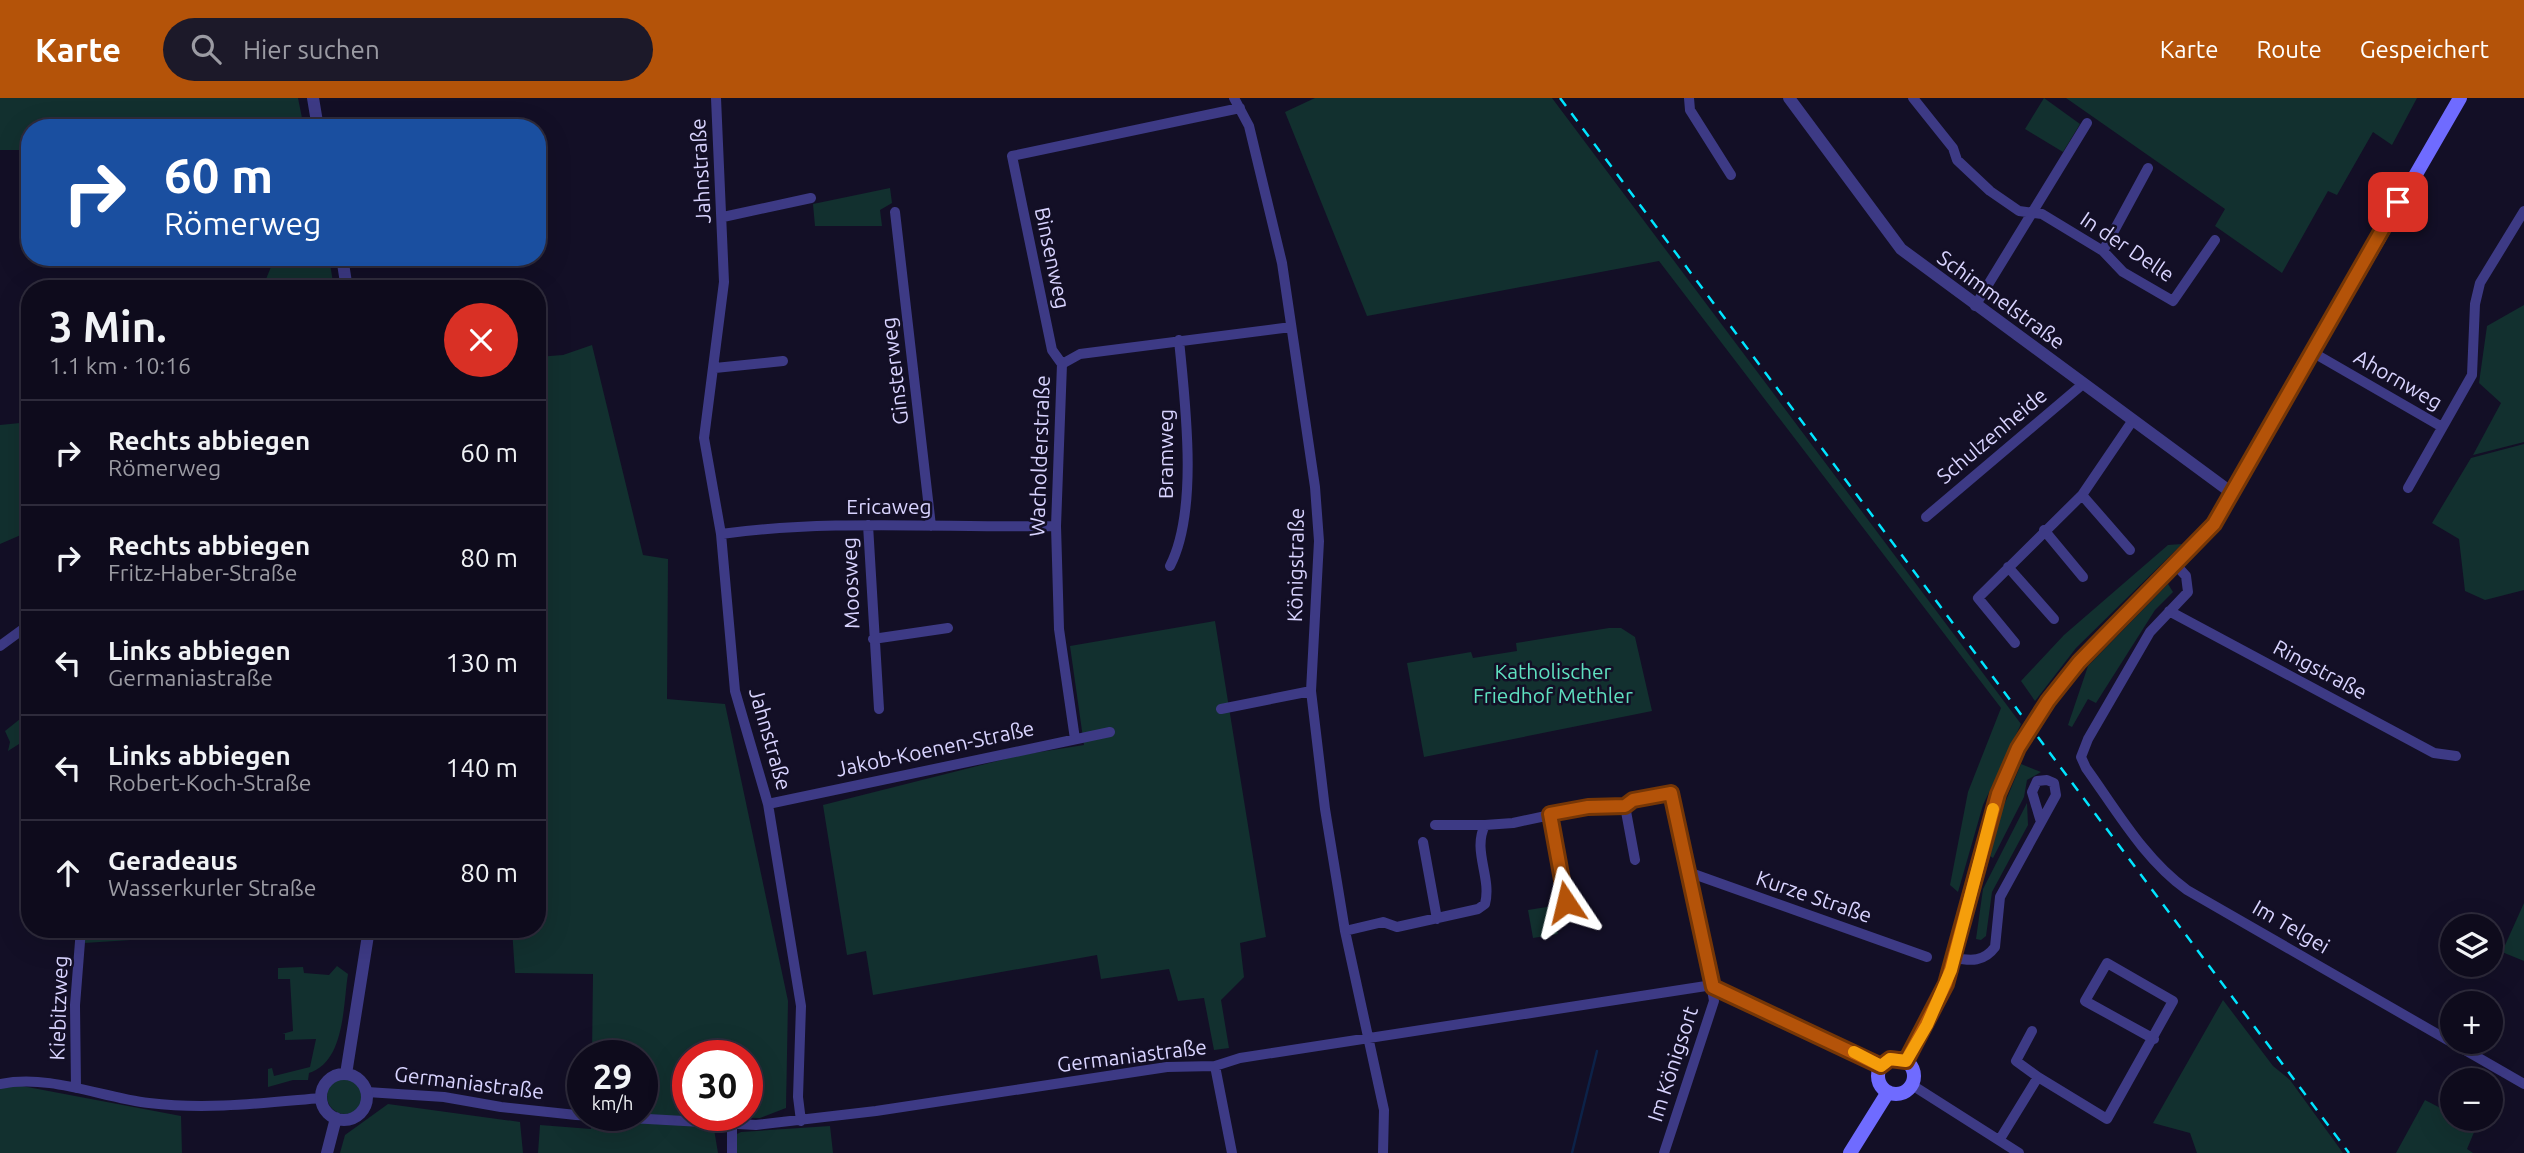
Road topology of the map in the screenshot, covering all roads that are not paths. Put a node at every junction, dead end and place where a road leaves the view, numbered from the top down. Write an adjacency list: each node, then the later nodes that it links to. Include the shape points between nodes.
1 (313, 98): 9 (street)
2 (716, 98): 17 (street, Jahnstraße)
3 (1234, 98): 8 (street, Königstraße)
4 (1689, 98): 12 (street, via 1690,110)
5 (1789, 98): 22 (street, Schimmelstraße, via 1901,249)
6 (1913, 98): 15 (street, In der Delle, via 1954,148 1957,160 1990,191 2019,211)
7 (2460, 98): 25 (main road)
8 (1240, 108): 23 (street, Königstraße, via 1249,126 1271,213); 27 (street, Binsenweg, via 1012,156 1052,350)
9 (316, 119)
10 (2087, 123): 15 (street)
11 (2148, 169): 21 (street)
12 (1731, 175)
13 (811, 198): 17 (street)
14 (895, 212): 37 (street, Ginsterweg)
15 (2030, 213): 21 (street, In der Delle, via 2042,214); 22 (street)
16 (2524, 213): 19 (street)
17 (723, 217): 28 (street, Jahnstraße, via 724,282)
18 (2524, 232): 19 (street)
19 (2511, 236): 31 (street, via 2480,283 2472,375)
20 (2215, 240): 21 (street, In der Delle, via 2173,301 2123,272)
21 (2103, 251)
22 (1975, 306): 29 (street, Schimmelstraße)
23 (1291, 327): 24 (street, Wacholderstraße); 53 (street, Königstraße, via 1319,528)
24 (1179, 340): 27 (street, Wacholderstraße, via 1080,354); 43 (street, Bramweg, via 1185,400 1185,507 1181,545)
25 (2312, 352): 31 (street, Ahornweg); 33 (main road)
26 (783, 361): 28 (street)
27 (1062, 364): 38 (street, Wacholderstraße)
28 (715, 368): 40 (street, Jahnstraße, via 704,438)
29 (2083, 384): 30 (street, Schimmelstraße); 35 (street, Schulzenheide)
30 (2133, 421): 33 (street, Schimmelstraße); 34 (street)
31 (2442, 427): 32 (street, Ahornweg)
32 (2408, 488)
33 (2232, 493): 42 (main road, via 2208,531)
34 (2082, 495): 39 (street); 41 (street)
35 (1926, 517)
36 (868, 525): 37 (street, Ericaweg); 40 (street, Ericaweg, via 771,527); 50 (street, Moosweg)
37 (931, 526): 38 (street, Ericaweg)
38 (1056, 526): 57 (street, Wacholderstraße, via 1059,629)
39 (2044, 530): 44 (street); 45 (street)
40 (721, 534): 59 (street, Jahnstraße, via 735,691)
41 (2130, 550)
42 (2175, 564): 46 (street, via 2186,576 2188,592); 74 (main road, bridge, via 2096,643 2048,701 2018,748 1998,794)
43 (1170, 566)
44 (2008, 567): 47 (street); 51 (street, via 1978,597)
45 (2084, 577)
46 (2169, 611): 58 (street, Ringstraße, via 2434,753); 85 (street, Im Telgei, via 2151,632 2081,757 2139,842 2168,876)
47 (2054, 619)
48 (948, 628): 50 (street, Moosweg)
49 (21, 631): 52 (street)
50 (873, 639): 54 (street, Moosweg)
51 (2015, 643)
52 (0, 646)
53 (1311, 691): 55 (street); 70 (street, Königstraße)
54 (879, 709)
55 (1221, 709)
56 (1110, 732): 57 (street, Jakob-Koenen-Straße)
57 (1075, 738): 59 (street, Jakob-Koenen-Straße)
58 (2456, 756)
59 (768, 804): 93 (street, Jahnstraße, via 801,1006)
60 (1625, 806): 61 (street); 66 (street); 67 (street, Im Königsort, via 1633,800 1671,793)
61 (1550, 814): 64 (street); 68 (street)
62 (2041, 822): 74 (street, via 2000,897 1995,947 1975,961)
63 (1435, 825): 64 (street)
64 (1485, 825): 69 (street, via 1478,839 1488,894 1485,904)
65 (1423, 842): 69 (street)
66 (1635, 860)
67 (1688, 872): 73 (street, Kurze Straße); 75 (street, Im Königsort)
68 (1566, 902)
69 (1437, 919): 70 (street, via 1397,927 1383,922)
70 (1345, 931): 77 (street, Königstraße)
71 (81, 938): 87 (street, Kiebitzweg, via 75,1005)
72 (368, 938): 82 (street)
73 (1927, 957)
74 (1955, 958): 79 (main road, via 1938,1002)
75 (1713, 987): 77 (street, Germaniastraße); 81 (street, Germaniastraße); 101 (street, Im Königsort, via 1712,1013)
76 (2032, 1031): 83 (street, via 2016,1061)
77 (1367, 1039): 80 (street, Germaniastraße, via 1240,1058); 100 (street, Königstraße, via 1384,1110)
78 (2154, 1039): 78 (street, via 2173,1001 2107,963 2085,1001); 83 (street, via 2107,1119)
79 (1906, 1061): 81 (main road, via 1890,1059); 86 (main road, via 1914,1074)
80 (1215, 1066): 93 (street, Germaniastraße, via 1167,1067); 99 (street)
81 (1881, 1066): 89 (main road, via 1878,1077)
82 (346, 1074): 88 (street, via 359,1079); 90 (street, via 326,1083)
83 (2038, 1077): 96 (street)
84 (0, 1084): 87 (street, via 24,1081)
85 (2524, 1084)
86 (1912, 1085): 89 (main road, via 1898,1094); 96 (street)
87 (76, 1088): 90 (street, via 138,1102 201,1107)
88 (367, 1092): 91 (street, via 360,1114 349,1120); 92 (street, Germaniastraße)
89 (1888, 1092): 102 (main road)
90 (321, 1098): 91 (street)
91 (336, 1118): 97 (street)
92 (672, 1121)
93 (801, 1121): 94 (street, Germaniastraße)
94 (763, 1123)
95 (732, 1131): 98 (street)
96 (2000, 1139): 103 (street)
97 (327, 1153)
98 (732, 1153)
99 (1232, 1153)
100 (1384, 1153)
101 (1664, 1153)
102 (1850, 1153)
103 (2019, 1153)

